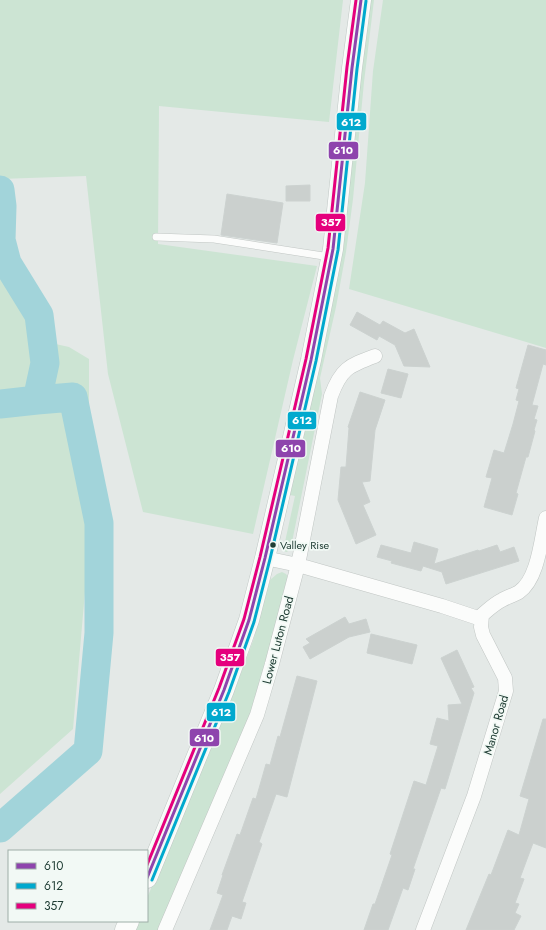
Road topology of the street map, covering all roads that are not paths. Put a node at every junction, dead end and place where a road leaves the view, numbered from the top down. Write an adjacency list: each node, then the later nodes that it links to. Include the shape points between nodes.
1 (361, 0): 3 (main road)
2 (156, 237): 3 (lane, via 214,239)
3 (331, 257): 6 (main road, via 311,360)
4 (375, 356): 7 (street, Lower Luton Road, via 353,364 337,381 331,396)
5 (546, 518): 8 (street, via 534,573 527,585 492,606)
6 (265, 558): 7 (street); 9 (main road, via 249,620 224,690)
7 (298, 565): 8 (street); 10 (street, Lower Luton Road, via 257,715)
8 (481, 619): 11 (street, Manor Road, via 483,635 506,678 506,691 474,796)
9 (148, 876)
10 (165, 930)
11 (423, 930)

